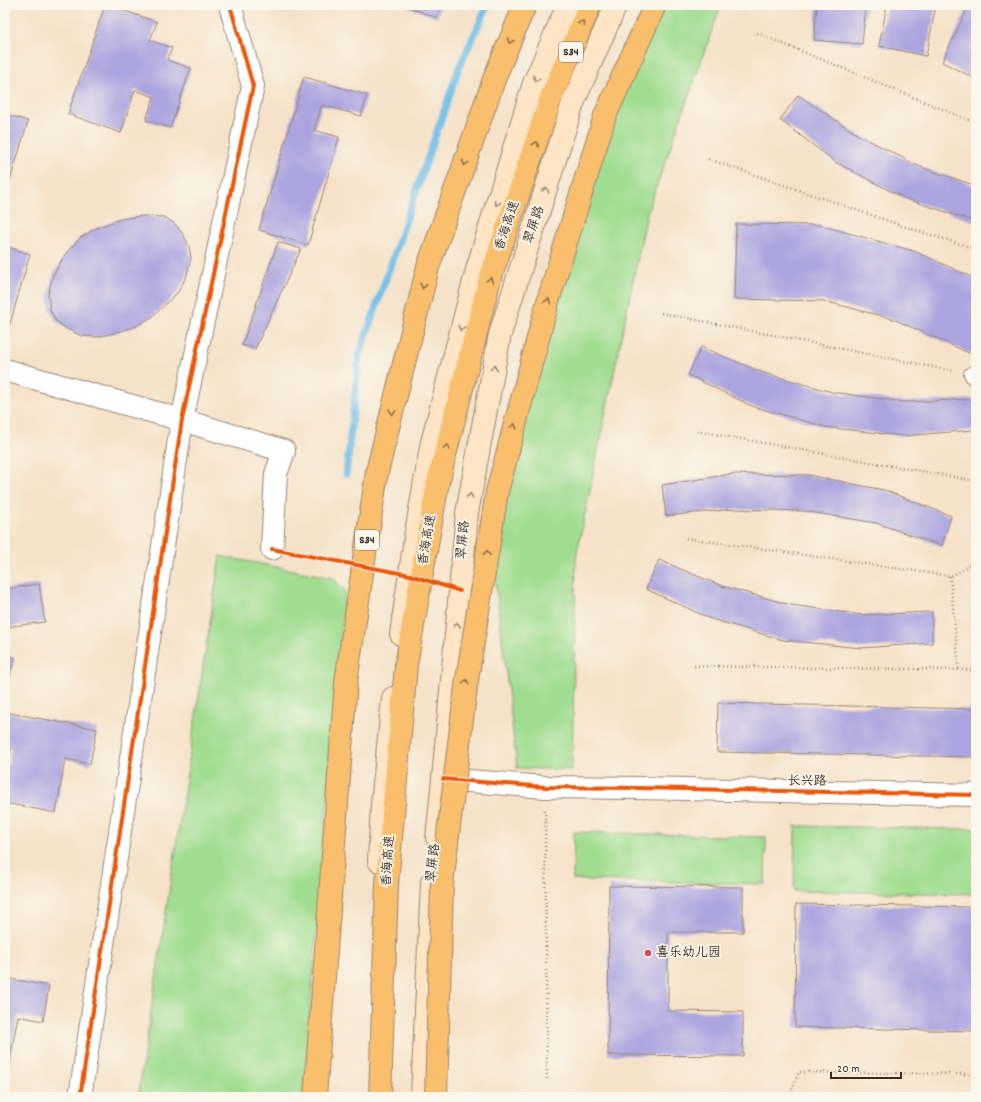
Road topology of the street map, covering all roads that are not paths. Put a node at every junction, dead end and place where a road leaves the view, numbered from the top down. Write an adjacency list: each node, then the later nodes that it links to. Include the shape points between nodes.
1 (230, 5): 8 (street, via 253,86)
2 (524, 5): 13 (highway, S34, one-way to 13, via 496,74 428,267 378,472 346,682)
3 (568, 5): 14 (main road, one-way to 14, via 534,83 478,266 431,450 416,532 396,665 382,804)
4 (590, 5): 15 (highway, 香海高速 / S34, one-way to 4, via 387,884 406,665 438,482 489,282 551,98)
5 (616, 5): 10 (main road, 翠屏路, one-way to 5, via 467,513 500,334 573,103)
6 (655, 5): 17 (highway, one-way to 6, bridge, via 442,884 466,686 496,492 548,301 605,116)
7 (5, 370): 8 (street)
8 (182, 420): 9 (street, via 284,451 276,474); 12 (street)
9 (272, 549)
10 (443, 779): 11 (street, 长兴路, via 545,787); 16 (main road, 翠屏路, via 431,887)
11 (976, 795)
12 (80, 1097)
13 (315, 1097)
14 (370, 1097)
15 (380, 1097)
16 (422, 1097)
17 (436, 1097)

